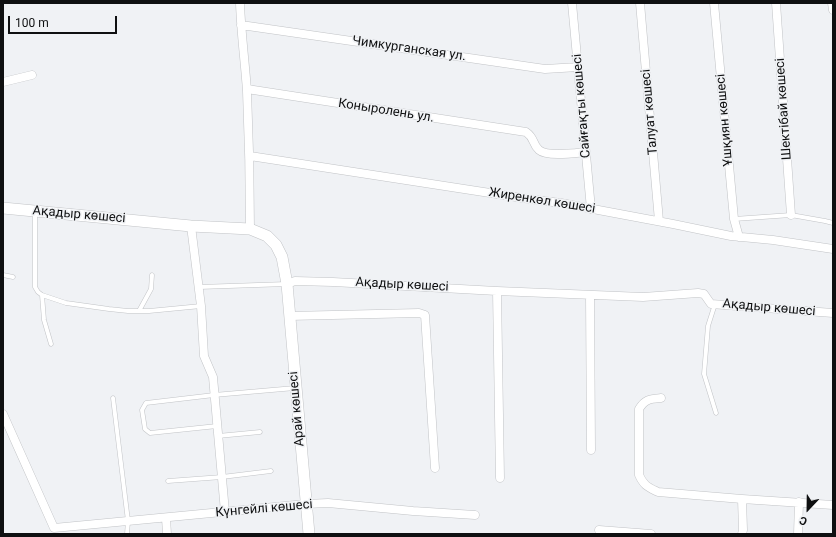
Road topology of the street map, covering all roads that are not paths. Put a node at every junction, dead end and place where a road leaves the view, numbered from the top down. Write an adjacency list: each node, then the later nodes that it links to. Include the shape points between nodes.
1 (240, 3): 8 (street)
2 (572, 3): 9 (street, Сайғақты көшесі)
3 (640, 3): 20 (street, Талуат көшесі)
4 (714, 3): 19 (street, Ұшқиян көшесі)
5 (776, 3): 18 (street, Шектібай көшесі)
6 (832, 3): 7 (street)
7 (833, 10)
8 (241, 25): 9 (street, Чимкурганская ул., via 545,69); 12 (street)
9 (578, 67): 13 (street, Сайғақты көшесі)
10 (32, 75): 11 (street)
11 (3, 82)
12 (247, 89): 13 (street, Коныролень ул., via 526,132 542,152); 14 (street)
13 (586, 152): 16 (street, Сайғақты көшесі)
14 (250, 156): 16 (street, Жиренкөл көшесі); 23 (street)
15 (3, 208): 17 (street, Ақадыр көшесі)
16 (591, 209): 20 (street, Жиренкөл көшесі)
17 (35, 211): 22 (street, Ақадыр көшесі); 33 (lane, via 35,287)
18 (791, 215): 19 (lane); 21 (lane)
19 (734, 219): 24 (street, Ұшқиян көшесі)
20 (659, 221): 24 (street, Жиренкөл көшесі)
21 (833, 223)
22 (192, 226): 23 (street, Ақадыр көшесі); 30 (street)
23 (250, 229): 29 (street, Ақадыр көшесі, via 266,236 276,245 282,257)
24 (740, 237): 25 (street, Жиренкөл көшесі)
25 (833, 249)
26 (3, 275): 28 (lane)
27 (152, 275): 36 (lane, via 151,289)
28 (13, 277)
29 (286, 284): 30 (lane); 31 (street, Ақадыр көшесі, via 295,281 333,282); 38 (street, Арай көшесі)
30 (199, 287): 35 (street)
31 (497, 291): 32 (street, Ақадыр көшесі); 53 (street)
32 (590, 294): 34 (street, Ақадыр көшесі, via 643,297 698,293 704,294 711,304); 49 (street)
33 (42, 295): 36 (lane, via 66,303); 39 (lane, via 44,320)
34 (715, 304): 37 (street, Ақадыр көшесі); 45 (lane, via 708,326 704,374)
35 (201, 306): 36 (lane); 41 (street, via 204,356 213,377)
36 (140, 311)
37 (833, 313)
38 (289, 316): 40 (street, Арай көшесі); 50 (street, via 419,312 424,315)
39 (51, 344)
40 (295, 388): 41 (lane); 57 (street, Арай көшесі)
41 (214, 395): 46 (street); 46 (lane, via 146,402 142,410 145,429 150,433)
42 (112, 398): 62 (lane)
43 (661, 398): 55 (street, via 649,399 639,408 639,475 643,483 658,492)
44 (3, 414): 62 (street, Күнгейлі көшесі, via 54,528)
45 (716, 414)
46 (217, 426): 48 (street)
47 (260, 432): 48 (lane)
48 (218, 436): 52 (street)
49 (591, 450)
50 (435, 468)
51 (271, 471): 52 (lane)
52 (222, 477): 54 (lane); 59 (street)
53 (500, 478)
54 (168, 481)
55 (742, 500): 56 (street); 68 (street)
56 (799, 502): 58 (street); 69 (street)
57 (306, 504): 59 (street, Күнгейлі көшесі); 60 (street, Күнгейлі көшесі); 66 (street, Арай көшесі)
58 (833, 505)
59 (225, 512): 61 (street, Күнгейлі көшесі)
60 (475, 515)
61 (166, 518): 62 (street, Күнгейлі көшесі); 65 (street)
62 (128, 521): 64 (lane)
63 (599, 530): 67 (street)
64 (128, 534)
65 (167, 534)
66 (309, 534)
67 (651, 534)
68 (742, 534)
69 (798, 534)

